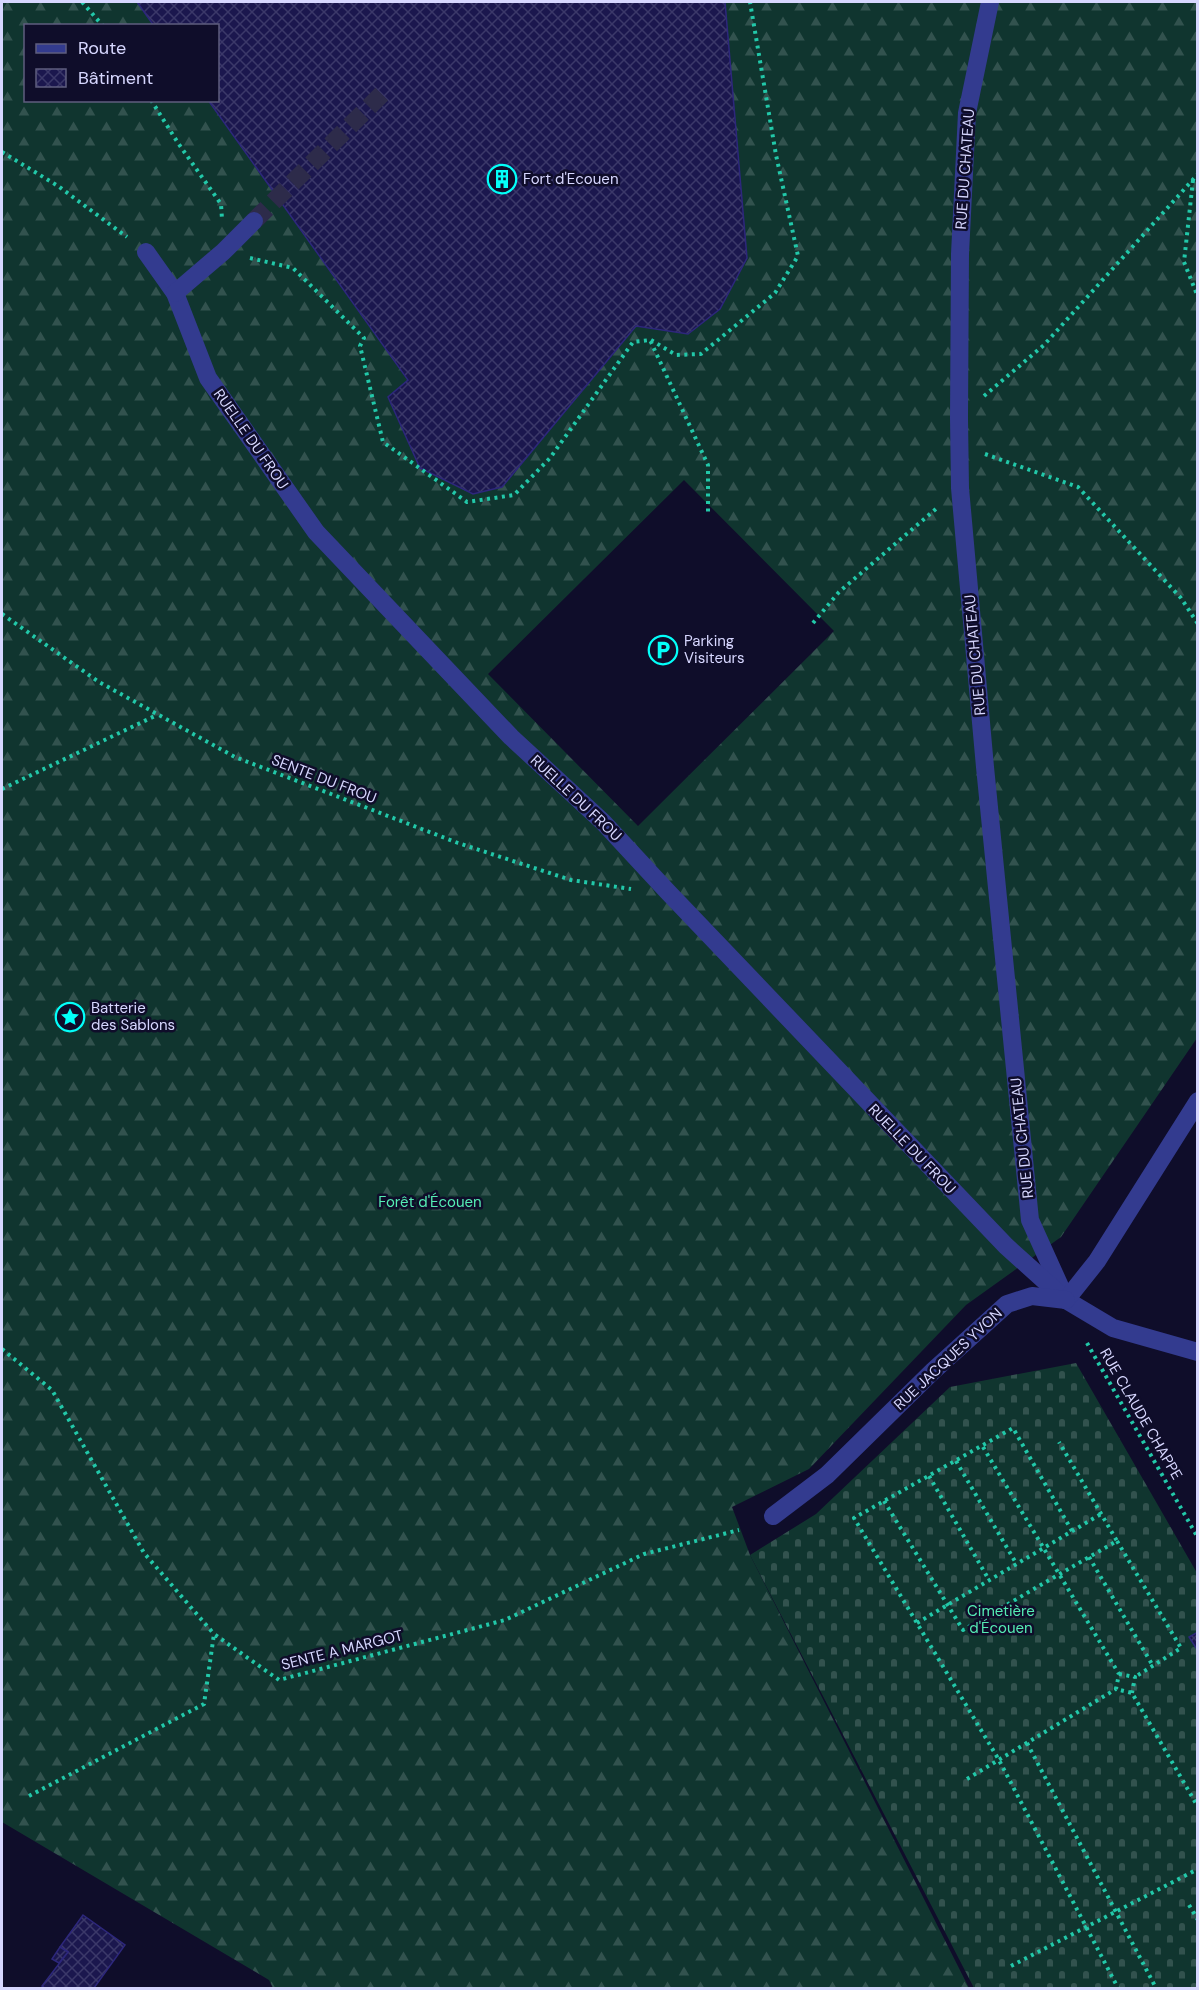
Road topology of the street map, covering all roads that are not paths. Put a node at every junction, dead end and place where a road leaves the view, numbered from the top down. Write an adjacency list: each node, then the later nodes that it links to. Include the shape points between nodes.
1 (990, 2): 6 (street, RUE DU CHATEAU, via 967,113 960,254 960,488 1030,1220)
2 (254, 221): 4 (street)
3 (146, 252): 4 (street, RUELLE DU FROU)
4 (175, 293): 6 (street, RUELLE DU FROU, via 208,378 316,532 511,737 603,822 1006,1246)
5 (1197, 1101): 6 (street, via 1097,1261)
6 (1066, 1300): 7 (street, via 1113,1328); 8 (street, RUE JACQUES YVON, via 1032,1296 1007,1304 827,1475)
7 (1197, 1352)
8 (773, 1516)

